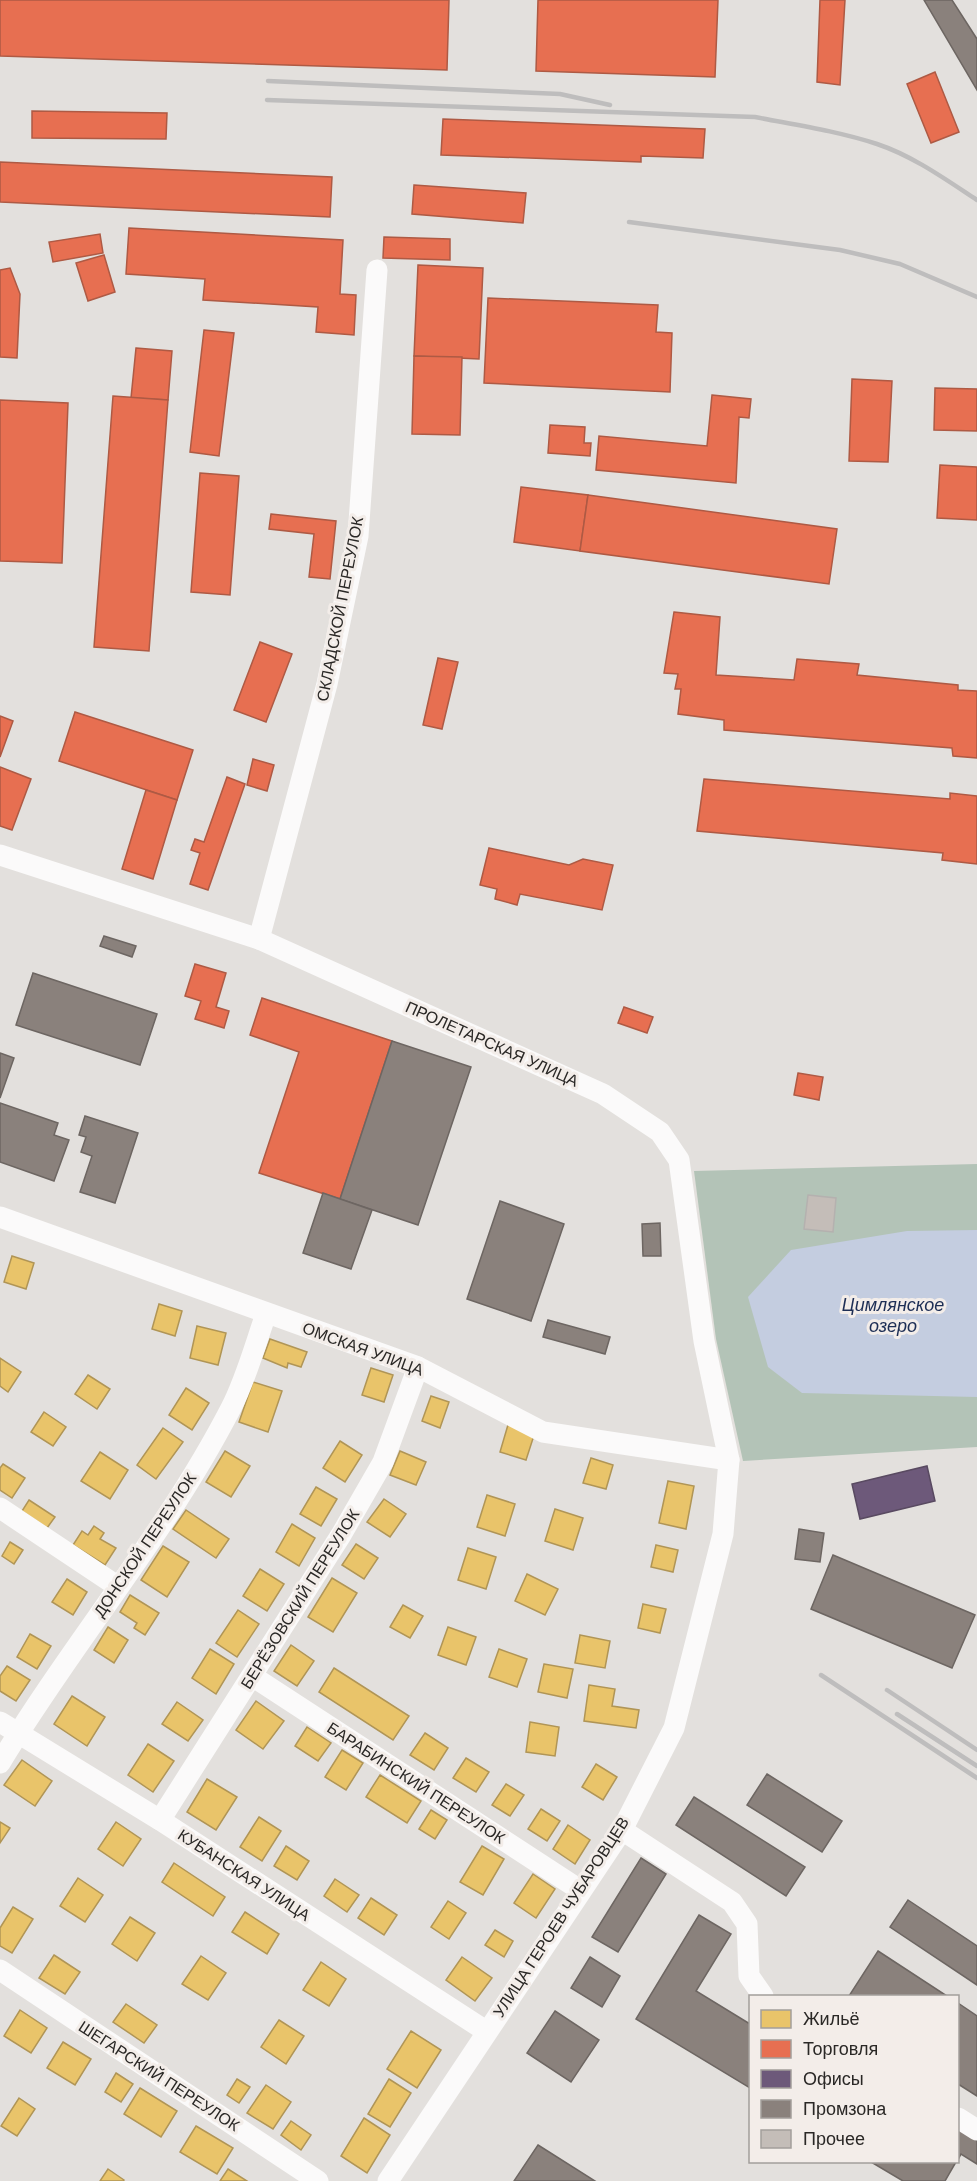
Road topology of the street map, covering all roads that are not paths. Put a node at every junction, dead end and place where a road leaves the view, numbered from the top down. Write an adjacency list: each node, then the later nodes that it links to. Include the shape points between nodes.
1 (377, 270): 3 (street, СКЛАДСКОЙ ПЕРЕУЛОК, via 358,536 327,684)
2 (0, 855): 3 (street, ПРОЛЕТАРСКАЯ УЛИЦА)
3 (259, 939): 7 (street, ПРОЛЕТАРСКАЯ УЛИЦА, via 603,1094 660,1132 679,1160 704,1341)
4 (0, 1217): 5 (street, ОМСКАЯ УЛИЦА)
5 (266, 1314): 6 (street, ОМСКАЯ УЛИЦА); 9 (street, ДОНСКОЙ ПЕРЕУЛОК, via 232,1406 179,1499)
6 (418, 1367): 7 (street, ОМСКАЯ УЛИЦА, via 543,1432); 10 (street, БЕРЁЗОВСКИЙ ПЕРЕУЛОК, via 383,1462)
7 (729, 1460): 15 (street, УЛИЦА ГЕРОЕВ ЧУБАРОВЦЕВ, via 723,1534 674,1728)
8 (0, 1508): 9 (street)
9 (117, 1586): 12 (street, ДОНСКОЙ ПЕРЕУЛОК)
10 (252, 1677): 14 (street, БЕРЁЗОВСКИЙ ПЕРЕУЛОК); 16 (street, БАРАБИНСКИЙ ПЕРЕУЛОК)
11 (0, 1722): 12 (street, КУБАНСКАЯ УЛИЦА)
12 (18, 1734): 13 (street, ДОНСКОЙ ПЕРЕУЛОК); 14 (street, КУБАНСКАЯ УЛИЦА)
13 (0, 1763)
14 (160, 1820): 19 (street, КУБАНСКАЯ УЛИЦА)
15 (622, 1830): 16 (street, УЛИЦА ГЕРОЕВ ЧУБАРОВЦЕВ); 18 (street, via 732,1902 747,1924 749,1976)
16 (580, 1890): 19 (street, УЛИЦА ГЕРОЕВ ЧУБАРОВЦЕВ)
17 (0, 1971): 22 (street, ШЕГАРСКИЙ ПЕРЕУЛОК)
18 (762, 1995)
19 (486, 2031): 23 (street, УЛИЦА ГЕРОЕВ ЧУБАРОВЦЕВ)
20 (959, 2119): 21 (street)
21 (977, 2130)
22 (318, 2181)
23 (388, 2181)

